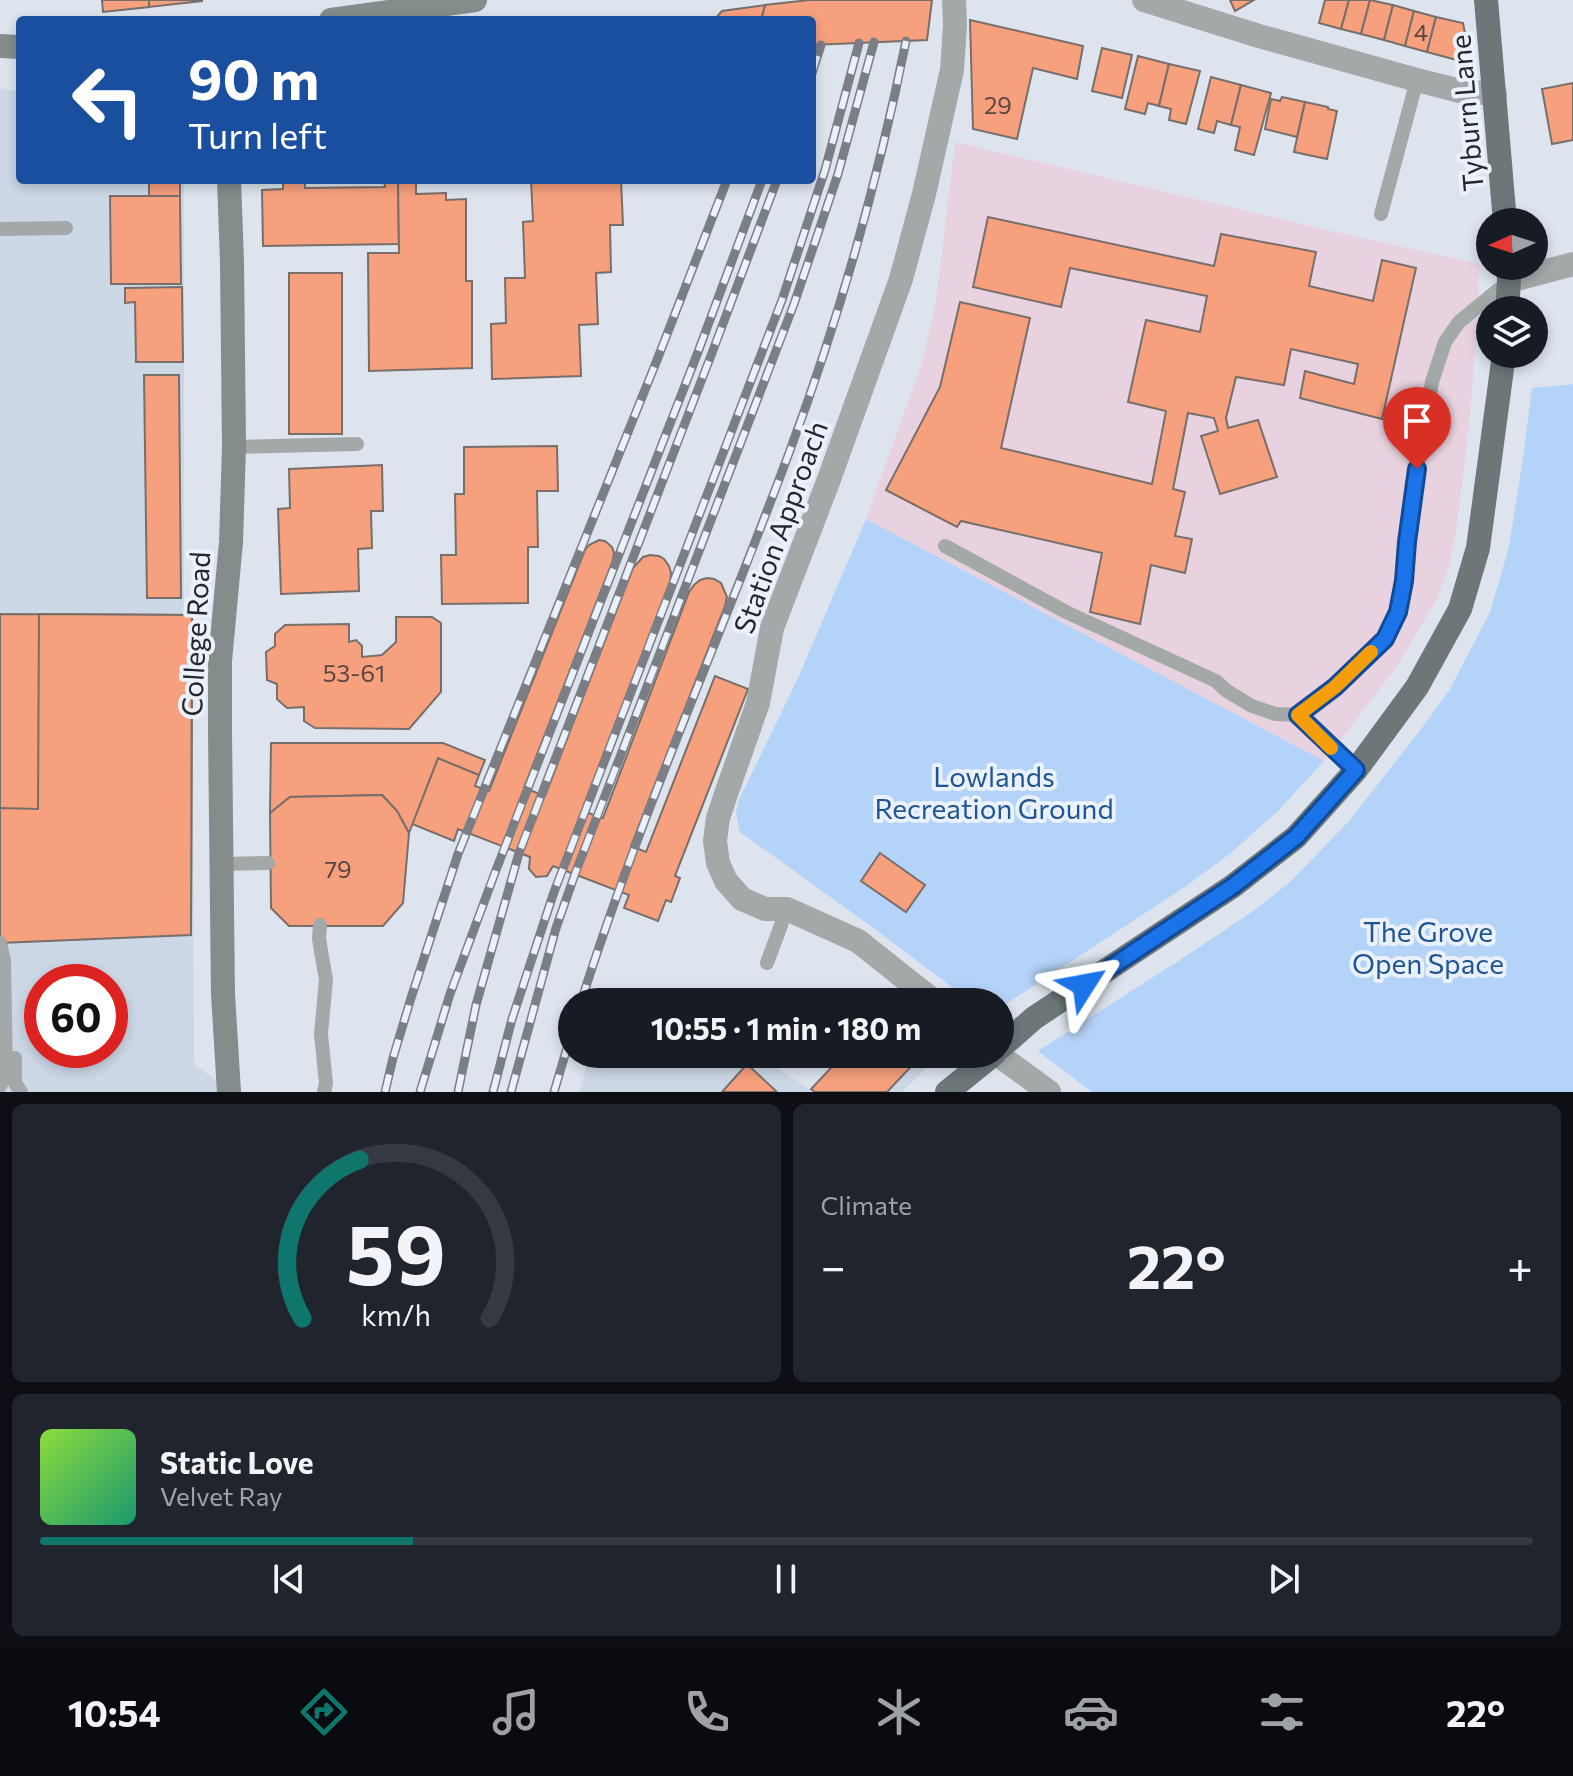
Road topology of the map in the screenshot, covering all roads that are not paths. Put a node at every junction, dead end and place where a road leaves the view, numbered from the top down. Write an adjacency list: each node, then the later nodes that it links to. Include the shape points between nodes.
1 (475, 0): 5 (main road)
2 (954, 0): 24 (street, Station Approach, via 949,81 901,279 772,628 758,703 718,818 715,841 726,881 742,899 765,909)
3 (1144, 0): 6 (street)
4 (1486, 0): 7 (main road, Tyburn Lane)
5 (360, 16)
6 (1417, 80): 7 (street); 10 (lane)
7 (1495, 94): 9 (main road, Tyburn Lane)
8 (229, 184): 18 (main road, College Road)
9 (1504, 208)
10 (1381, 214)
11 (66, 228): 12 (lane)
12 (0, 229)
13 (1573, 264): 14 (street)
14 (1548, 268)
15 (1502, 280): 20 (lane, via 1445,342 1432,382 1398,612 1385,639)
16 (1502, 368): 21 (main road, via 1478,548 1460,609 1417,687)
17 (357, 444): 18 (lane)
18 (234, 447): 23 (main road, College Road, via 220,661)
19 (945, 546): 20 (lane, via 1066,612 1216,681 1252,706)
20 (1298, 715): 21 (lane)
21 (1356, 770): 30 (main road, via 1296,837 1246,876)
22 (268, 863): 23 (lane)
23 (222, 864): 35 (main road, College Road)
24 (787, 909): 27 (lane); 29 (street, Station Approach, via 858,941)
25 (320, 925): 36 (lane, via 326,980 321,1034)
26 (0, 943): 33 (lane, via 6,1074)
27 (767, 963)
28 (0, 968): 34 (lane, via 13,978 15,1083)
29 (917, 988)
30 (1014, 1036)
31 (1014, 1067): 38 (street)
32 (977, 1068): 37 (main road)
33 (0, 1086)
34 (21, 1092)
35 (229, 1092)
36 (324, 1092)
37 (947, 1092)
38 (1049, 1092)

